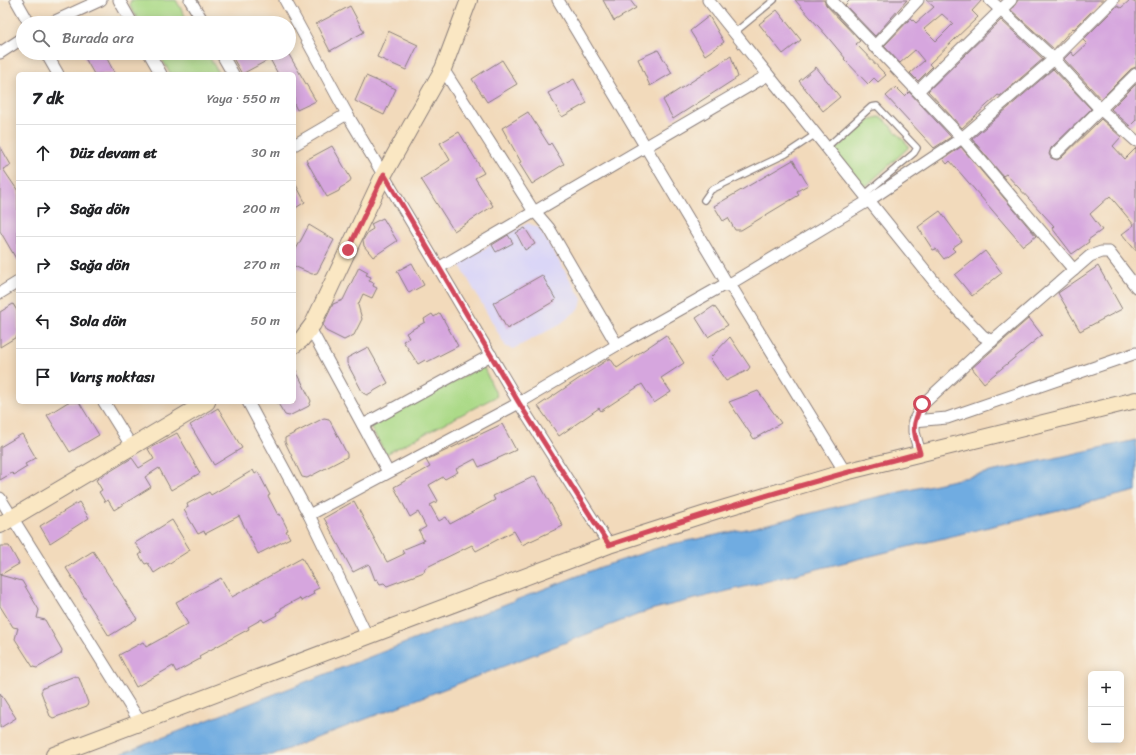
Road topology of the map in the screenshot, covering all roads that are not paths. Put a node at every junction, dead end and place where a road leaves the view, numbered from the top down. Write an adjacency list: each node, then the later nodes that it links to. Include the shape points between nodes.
1 (16, 0): 16 (street)
2 (101, 0): 17 (street)
3 (119, 0): 18 (street)
4 (190, 0): 19 (street)
5 (285, 0): 20 (street)
6 (469, 0): 30 (street)
7 (558, 0): 43 (street)
8 (708, 0): 22 (street)
9 (774, 0): 22 (lane)
10 (831, 0): 24 (street)
11 (918, 0): 24 (street)
12 (990, 0): 15 (street)
13 (1011, 0): 15 (street)
14 (1113, 0): 26 (street)
15 (1001, 10): 26 (street); 36 (street)
16 (25, 16)
17 (66, 16)
18 (128, 16)
19 (200, 16)
20 (294, 16)
21 (296, 20): 38 (street)
22 (734, 33): 34 (street)
23 (16, 43): 25 (street)
24 (874, 47): 36 (street)
25 (0, 53)
26 (1054, 59): 37 (street); 40 (street)
27 (50, 60): 31 (street)
28 (153, 60): 32 (street)
29 (225, 60): 33 (street)
30 (443, 69): 46 (street); 49 (street)
31 (57, 72)
32 (160, 72)
33 (232, 72)
34 (768, 74): 39 (street); 43 (street)
35 (1136, 74): 37 (street)
36 (918, 91): 40 (street)
37 (1100, 109): 41 (street); 45 (street)
38 (348, 114): 42 (street); 46 (street)
39 (817, 134): 44 (street); 48 (lane, via 786,154 711,190)
40 (962, 138): 47 (street); 51 (street)
41 (1136, 141)
42 (296, 144)
43 (646, 147): 49 (street); 53 (street)
44 (827, 147): 47 (street); 47 (lane, via 871,107 877,106 917,148)
45 (1056, 153)
46 (384, 174): 50 (street); 56 (street)
47 (866, 198): 53 (street); 57 (street, via 953,305 983,336)
48 (704, 200)
49 (535, 212): 50 (street); 59 (street, via 549,228)
50 (440, 267): 61 (street)
51 (1074, 270): 54 (street, via 1090,256 1109,252); 57 (street)
52 (16, 283): 55 (street)
53 (728, 285): 59 (street); 72 (street)
54 (1136, 287)
55 (0, 293)
56 (310, 328): 58 (street); 68 (street)
57 (992, 341): 67 (street, via 922,404)
58 (296, 344)
59 (617, 345): 63 (street)
60 (1136, 353): 67 (street, via 947,418)
61 (490, 355): 63 (street); 68 (street)
62 (1136, 400): 70 (street)
63 (519, 403): 71 (street); 76 (street)
64 (105, 404): 69 (street)
65 (204, 404): 69 (street)
66 (249, 404): 74 (street)
67 (914, 420): 70 (street, via 914,432)
68 (363, 426): 71 (street)
69 (132, 447): 75 (street)
70 (920, 453): 72 (street)
71 (388, 472): 74 (street)
72 (845, 472): 76 (street)
73 (0, 498): 75 (street)
74 (308, 515): 77 (street)
75 (6, 522): 78 (street)
76 (609, 545): 77 (street)
77 (367, 636): 78 (street)
78 (140, 722): 79 (street)
79 (54, 755)

